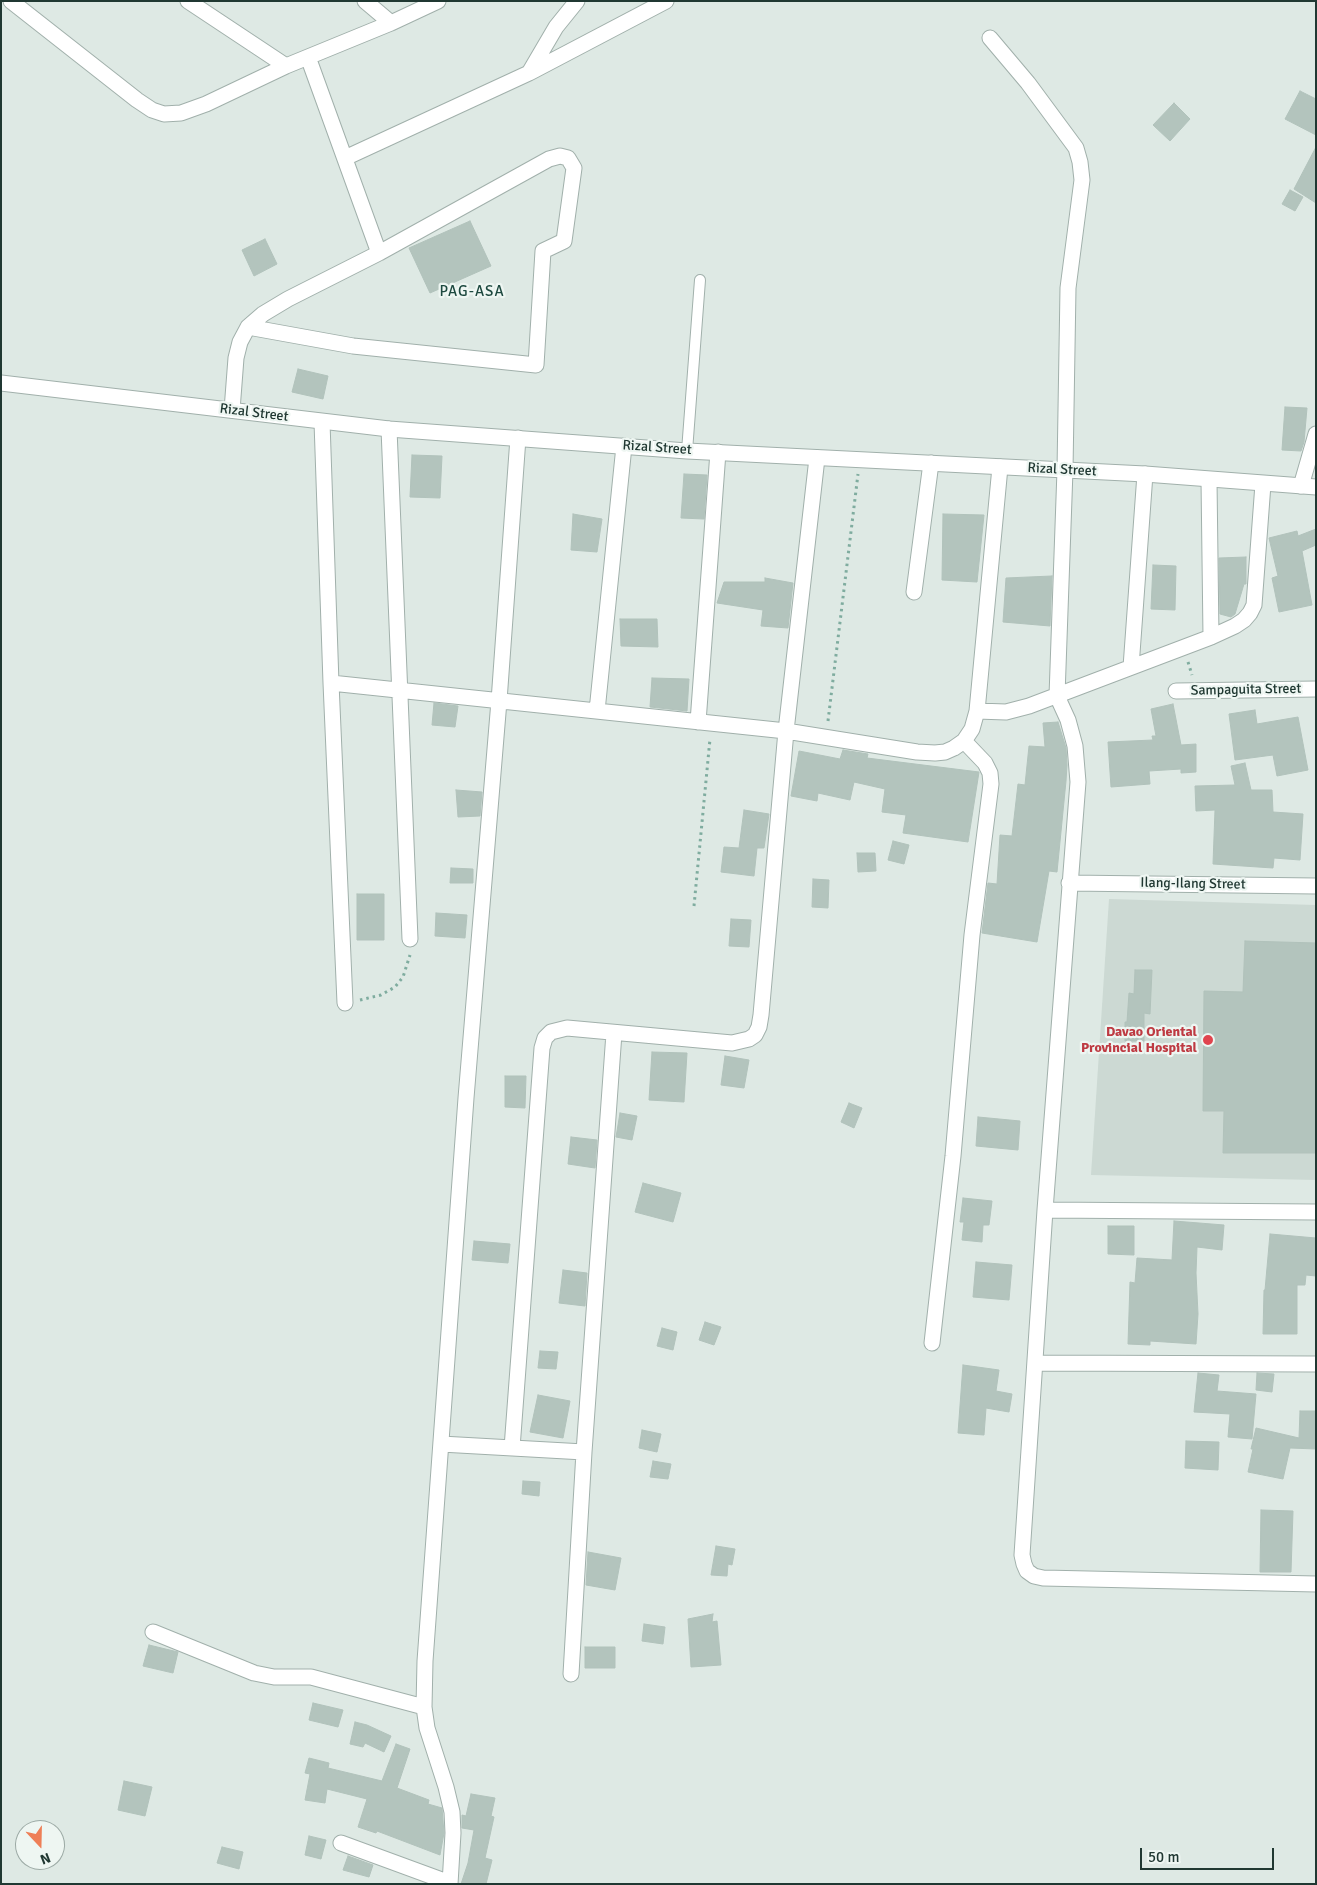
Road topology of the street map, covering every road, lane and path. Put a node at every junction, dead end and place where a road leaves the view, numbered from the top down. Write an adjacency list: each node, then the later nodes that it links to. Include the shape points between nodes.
1 (11, 1): 10 (street, via 137,100 164,114 206,104)
2 (188, 1): 10 (street)
3 (365, 1): 7 (street)
4 (438, 1): 7 (street)
5 (577, 1): 11 (street, via 556,27)
6 (666, 1): 11 (street)
7 (391, 23): 9 (street)
8 (990, 38): 29 (street, via 1064,131 1076,148 1080,162 1082,180 1068,288)
9 (308, 57): 10 (street); 12 (street)
10 (286, 66)
11 (529, 73): 12 (street)
12 (345, 158): 13 (street)
13 (379, 253): 15 (street, via 288,299); 15 (street, via 549,159 568,158 574,168 564,241 543,251 536,365 353,346)
14 (700, 280): 23 (lane)
15 (248, 327): 17 (street, via 236,358)
16 (1, 383): 17 (street, Rizal Street)
17 (232, 410): 18 (street, Rizal Street)
18 (322, 422): 19 (street, Rizal Street); 38 (street)
19 (389, 429): 21 (street, Rizal Street); 40 (street)
20 (1316, 434): 33 (street)
21 (518, 438): 22 (street, Rizal Street); 44 (street)
22 (624, 446): 23 (street, Rizal Street); 45 (street)
23 (687, 451): 24 (street, Rizal Street)
24 (718, 452): 25 (street, Rizal Street); 47 (street)
25 (817, 458): 26 (street, Rizal Street); 48 (street)
26 (860, 460): 27 (street, Rizal Street); 49 (path)
27 (931, 463): 28 (street, Rizal Street); 34 (street)
28 (1000, 467): 29 (street, Rizal Street); 46 (street)
29 (1065, 470): 30 (street, Rizal Street); 43 (street)
30 (1145, 474): 31 (street, Rizal Street); 37 (street)
31 (1209, 480): 32 (street, Rizal Street); 35 (street)
32 (1263, 484): 33 (street, Rizal Street); 35 (street, via 1254,605 1244,620)
33 (1308, 487)
34 (914, 592)
35 (1211, 637): 36 (street)
36 (1184, 647): 37 (street); 41 (path)
37 (1131, 668): 43 (street)
38 (331, 683): 40 (street); 55 (street)
39 (1316, 689): 41 (street, Sampaguita Street)
40 (400, 690): 44 (street); 54 (street)
41 (1197, 691): 42 (street, Sampaguita Street)
42 (1176, 692)
43 (1058, 696): 46 (street, via 1006,712); 51 (street, via 1075,746 1078,782)
44 (499, 701): 45 (street); 62 (street)
45 (597, 711): 47 (street)
46 (977, 712): 50 (street)
47 (705, 723): 48 (street); 53 (path)
48 (786, 731): 49 (street); 56 (street, via 761,1016 755,1035 732,1043)
49 (826, 737): 50 (street, via 935,753 954,748)
50 (964, 741): 59 (street, via 985,763 991,784 972,935 953,1156)
51 (1070, 883): 52 (street, Ilang-Ilang Street); 57 (street)
52 (1316, 886)
53 (694, 906)
54 (410, 939): 55 (path, via 410,959 404,977 395,987 382,995)
55 (345, 1003)
56 (614, 1033): 63 (street, via 559,1029 545,1038 542,1048); 64 (street)
57 (1045, 1210): 58 (street); 60 (street)
58 (1316, 1212)
59 (932, 1343)
60 (1035, 1363): 61 (street); 65 (street, via 1022,1555 1027,1571 1043,1578)
61 (1316, 1364)
62 (441, 1444): 63 (street); 68 (street, via 424,1661)
63 (512, 1448): 64 (street)
64 (584, 1452): 67 (street)
65 (1316, 1584)
66 (153, 1632): 68 (street, via 254,1673 274,1677 311,1676)
67 (570, 1674)
68 (424, 1707): 70 (street, via 427,1728 452,1812)
69 (341, 1842): 70 (street)
70 (450, 1883)

